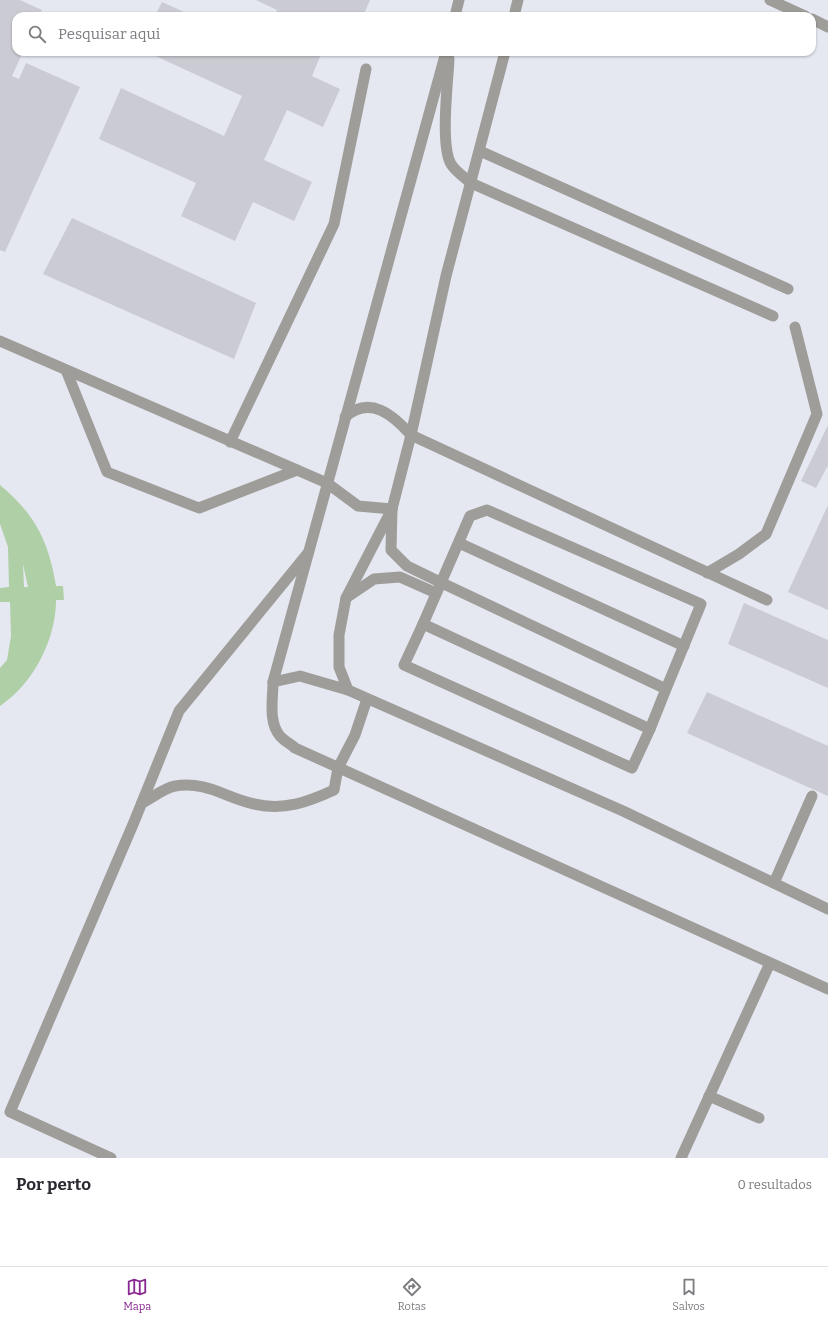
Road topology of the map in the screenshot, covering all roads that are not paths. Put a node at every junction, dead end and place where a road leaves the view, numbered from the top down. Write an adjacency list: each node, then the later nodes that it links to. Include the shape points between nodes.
1 (459, 0): 4 (street)
2 (518, 0): 5 (street)
3 (770, 0): 6 (street)
4 (456, 12)
5 (515, 12)
6 (796, 12)
7 (816, 21): 8 (street)
8 (828, 27)
9 (445, 56): 20 (street)
10 (449, 56): 14 (street, via 447,155 452,166)
11 (504, 56): 13 (street)
12 (366, 69): 22 (street, via 334,224)
13 (480, 151): 14 (street); 15 (street)
14 (470, 183): 16 (street); 21 (street, via 446,276)
15 (788, 289)
16 (773, 316)
17 (795, 327): 28 (street, via 817,414 766,534)
18 (0, 341): 19 (street)
19 (66, 370): 22 (street); 23 (street, via 107,472 199,508)
20 (345, 417): 21 (street, via 362,407 375,408 400,423); 24 (street)
21 (411, 435): 25 (street); 28 (street)
22 (230, 442): 23 (street)
23 (297, 470): 24 (street)
24 (327, 483): 25 (street, via 358,506); 27 (street)
25 (392, 509): 29 (street, via 392,550 407,566); 31 (street)
26 (459, 543): 29 (street); 34 (street); 34 (street, via 470,516 487,510 701,604)
27 (308, 553): 35 (street); 42 (street, via 179,711)
28 (707, 573): 32 (street)
29 (442, 582): 30 (street); 36 (street)
30 (436, 593): 31 (street, via 400,577 374,579); 33 (street)
31 (346, 598): 37 (street, via 339,635 339,667)
32 (767, 600)
33 (423, 624): 39 (street); 39 (street, via 404,665 632,768)
34 (684, 646): 36 (street)
35 (273, 682): 37 (street, via 300,676); 40 (street, via 273,719 280,737 296,748)
36 (666, 689): 39 (street)
37 (348, 690): 38 (street)
38 (367, 699): 40 (street); 43 (street, via 623,811)
39 (650, 729)
40 (338, 768): 42 (street, via 334,790 307,803 280,807 254,804 204,786 174,786); 45 (street)
41 (812, 796): 43 (street)
42 (142, 803): 49 (street, via 10,1112)
43 (774, 883): 44 (street)
44 (828, 908)
45 (770, 963): 46 (street); 47 (street)
46 (828, 989)
47 (710, 1096): 48 (street); 50 (street)
48 (759, 1118)
49 (111, 1158)
50 (681, 1158)

